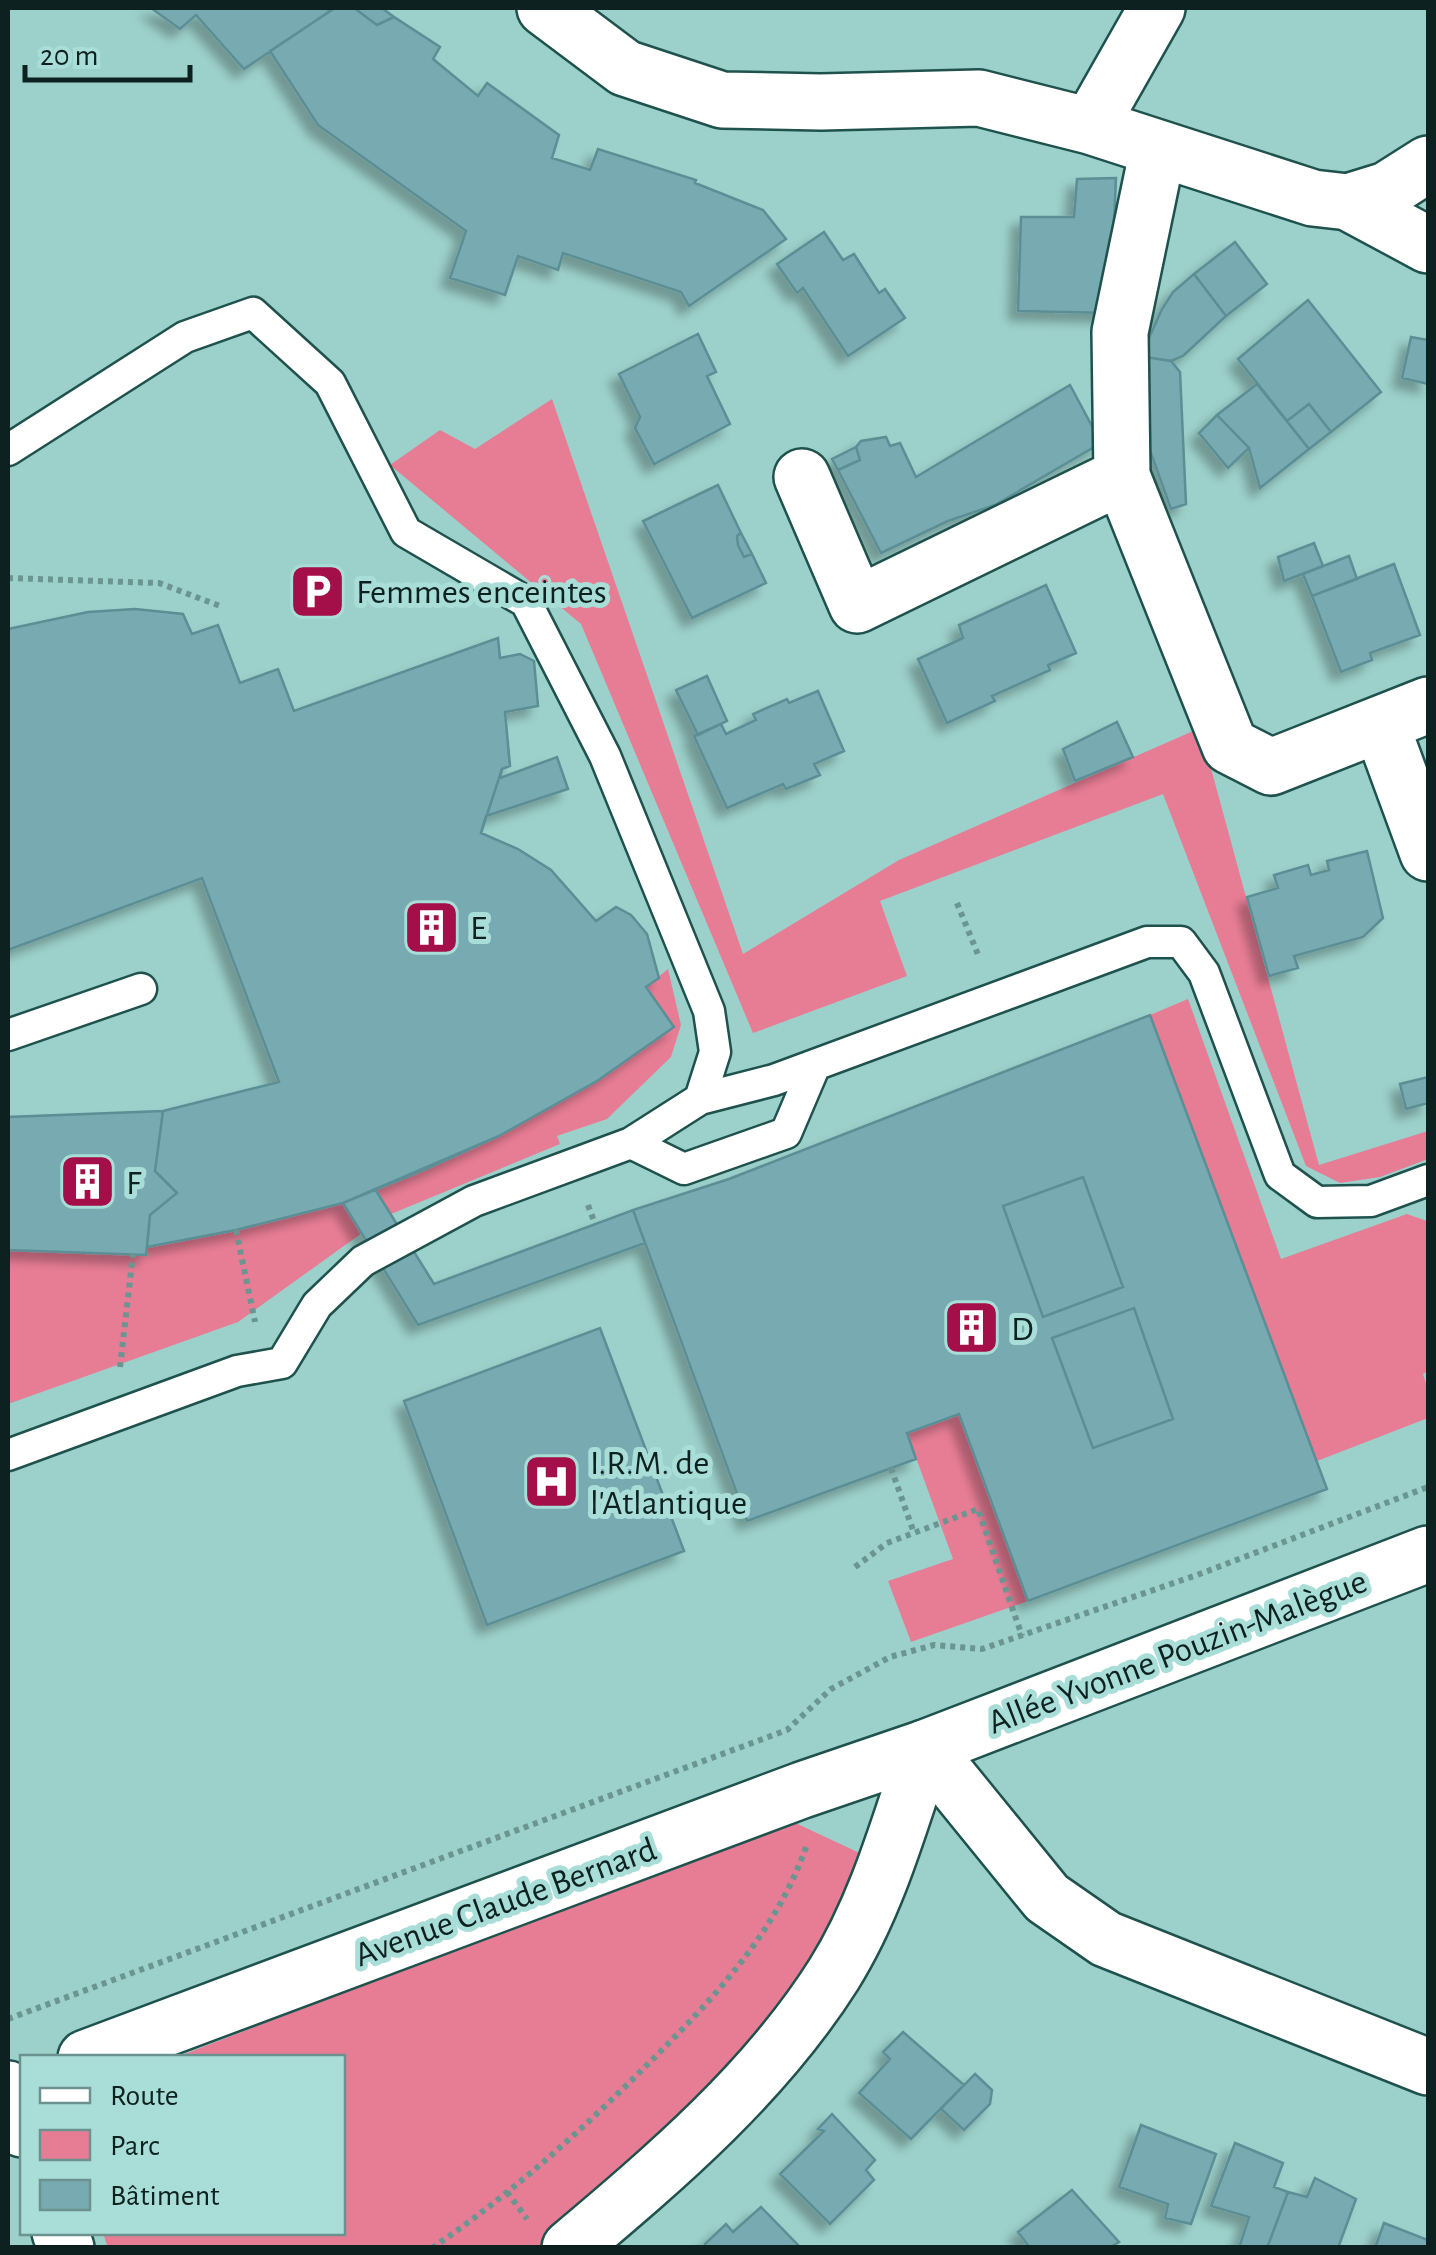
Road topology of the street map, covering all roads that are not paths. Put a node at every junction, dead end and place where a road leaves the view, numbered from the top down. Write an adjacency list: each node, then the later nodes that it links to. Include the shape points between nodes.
1 (545, 8): 3 (street, via 625,68 722,100 979,98)
2 (1157, 8): 3 (street)
3 (1090, 126): 4 (street)
4 (1158, 149): 6 (street, via 1313,198); 9 (street, via 1120,332)
5 (1428, 164): 6 (street, via 1387,190)
6 (1348, 202): 7 (street)
7 (1428, 245)
8 (8, 450): 16 (lane, via 185,337 253,313 330,383 406,532 526,602 604,756 709,1011 715,1052)
9 (1122, 476): 10 (street, via 857,605); 11 (street, via 1230,746 1271,767)
10 (802, 478)
11 (1405, 715): 12 (street)
12 (1428, 854)
13 (141, 989): 14 (lane)
14 (8, 1034)
15 (815, 1065): 16 (lane); 17 (lane, via 786,1132 684,1169); 18 (lane, via 1147,942 1182,942 1204,973 1280,1175 1316,1202 1371,1201)
16 (700, 1099): 17 (lane)
17 (632, 1143): 19 (lane, via 474,1201 363,1261 316,1305 282,1364 237,1371)
18 (1428, 1180)
19 (8, 1456)
20 (1428, 1554): 21 (street, Allée Yvonne Pouzin-Malègue)
21 (925, 1748): 22 (street, Avenue Claude Bernard); 23 (street, via 1047,1898 1106,1939); 26 (street, via 883,1870 833,1976 775,2053 682,2154)
22 (94, 2055)
23 (1428, 2068)
24 (8, 2088): 25 (street)
25 (20, 2123)
26 (570, 2248)

